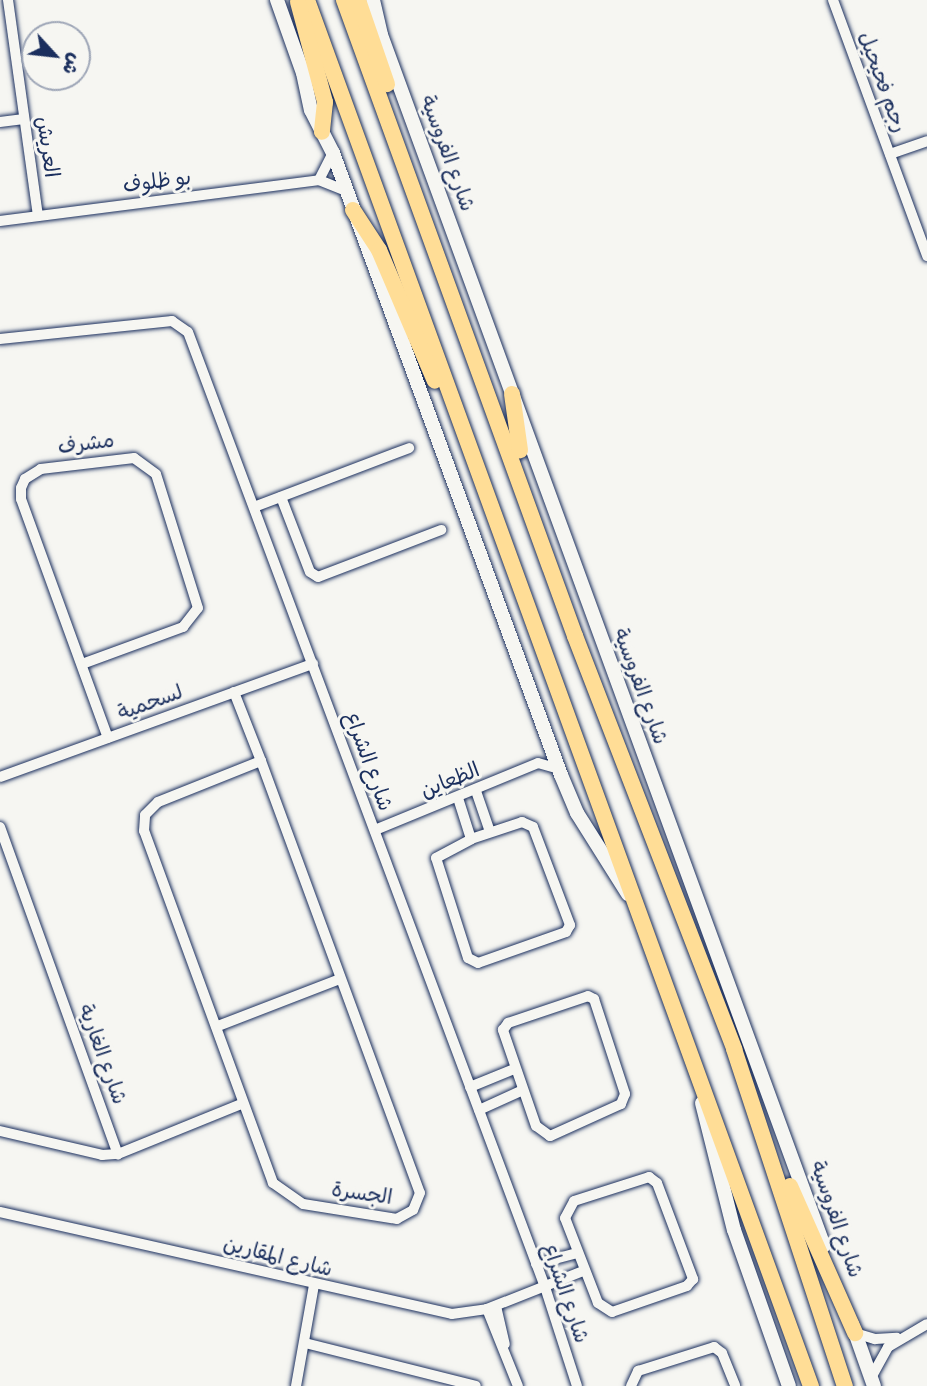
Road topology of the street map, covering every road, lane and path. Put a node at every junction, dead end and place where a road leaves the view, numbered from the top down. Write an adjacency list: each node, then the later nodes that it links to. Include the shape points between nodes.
1 (8, 0): 9 (street, العريش)
2 (277, 0): 12 (main road)
3 (297, 0): 12 (highway, via 325,102)
4 (307, 0): 25 (highway)
5 (344, 0): 18 (highway, شارع الفروسية)
6 (358, 0): 18 (highway, via 406,140)
7 (373, 0): 24 (main road, شارع الفروسية, via 381,35)
8 (833, 0): 15 (street, رجم فحيحيل)
9 (5, 22): 10 (street, العريش)
10 (24, 119): 11 (street); 20 (street, العريش)
11 (0, 122)
12 (322, 132): 14 (main road)
13 (927, 141): 15 (street)
14 (333, 153): 16 (street); 17 (main road)
15 (890, 154): 22 (street, رجم فحيحيل)
16 (319, 180): 17 (street, بو ظلوف); 20 (street, بو ظلوف)
17 (346, 191): 19 (main road)
18 (418, 197): 30 (highway, شارع الفروسية)
19 (353, 211): 25 (highway, via 379,250 435,382); 35 (main road)
20 (38, 216): 21 (street, بو ظلوف)
21 (0, 221)
22 (927, 256)
23 (0, 339): 28 (street, شارع الشراع, via 159,321 181,324 193,343)
24 (512, 394): 30 (highway, via 518,444 568,592); 67 (main road, شارع الفروسية)
25 (458, 414): 47 (highway)
26 (410, 448): 27 (street)
27 (281, 497): 28 (street); 29 (street, via 310,572 318,577)
28 (254, 507): 32 (street, شارع الشراع)
29 (441, 530)
30 (575, 636): 56 (highway, شارع الفروسية)
31 (82, 663): 31 (street, مشرف, via 183,627 198,608 156,474 134,457 41,468 25,479 21,488 21,499); 34 (street, مشرف)
32 (313, 664): 33 (street, لسحمية); 43 (street, شارع الشراع)
33 (234, 692): 34 (street, لسحمية); 36 (street, الجسرة)
34 (108, 738): 39 (street, لسحمية)
35 (548, 738): 37 (street); 38 (main road)
36 (261, 761): 48 (street, الجسرة); 49 (street, الجسرة, via 159,802 145,815 144,831)
37 (538, 763): 38 (street); 40 (street, الظعاين)
38 (559, 769): 47 (main road, via 577,813)
39 (0, 777)
40 (477, 791): 41 (street, الظعاين); 44 (street)
41 (458, 798): 43 (street, الظعاين); 45 (street)
42 (0, 827): 46 (street, شارع الغارية)
43 (374, 830): 52 (street, شارع الشراع)
44 (489, 832): 45 (street); 45 (street, via 522,822 533,827 569,916 566,932 478,963 471,961 435,863 441,852)
45 (471, 839)
46 (5, 856): 58 (street, شارع الغارية)
47 (640, 912): 51 (highway)
48 (340, 979): 49 (street); 54 (street, الجسرة, via 419,1193 413,1210 397,1219 303,1204 287,1196 273,1183)
49 (218, 1026): 54 (street, الجسرة)
50 (514, 1069): 52 (street); 53 (street); 53 (street, via 503,1040 508,1023 581,998 594,999 624,1085 621,1104 550,1136 536,1126)
51 (697, 1078): 77 (main road, via 734,1230); 78 (highway)
52 (470, 1087): 55 (street, شارع الشراع)
53 (523, 1090): 55 (street)
54 (241, 1104): 58 (street)
55 (479, 1110): 61 (street, شارع الشراع)
56 (762, 1130): 67 (highway); 79 (highway, شارع الفروسية)
57 (0, 1131): 58 (street, via 102,1156)
58 (118, 1154)
59 (0, 1212): 64 (street, شارع المقارين)
60 (576, 1253): 61 (street); 62 (street); 62 (street, via 565,1218 574,1201 649,1177 657,1183 693,1279 687,1286 612,1312 598,1303)
61 (536, 1264): 63 (street, شارع الشراع)
62 (583, 1271): 63 (street, شارع المقارين)
63 (544, 1284): 65 (street, شارع المقارين); 74 (street, شارع الشراع)
64 (318, 1286): 65 (street, شارع المقارين, via 452,1314); 69 (street)
65 (491, 1307): 73 (street)
66 (927, 1324): 68 (street)
67 (855, 1333): 68 (street, via 875,1339); 70 (main road, شارع الفروسية)
68 (901, 1338): 70 (street, via 880,1354)
69 (304, 1343): 71 (street); 72 (street)
70 (873, 1382)
71 (296, 1386)
72 (476, 1386)
73 (518, 1386)
74 (577, 1386)
75 (631, 1386): 76 (street, via 638,1371 714,1347 722,1353)
76 (735, 1386)
77 (789, 1386)
78 (811, 1386)
79 (845, 1386)

